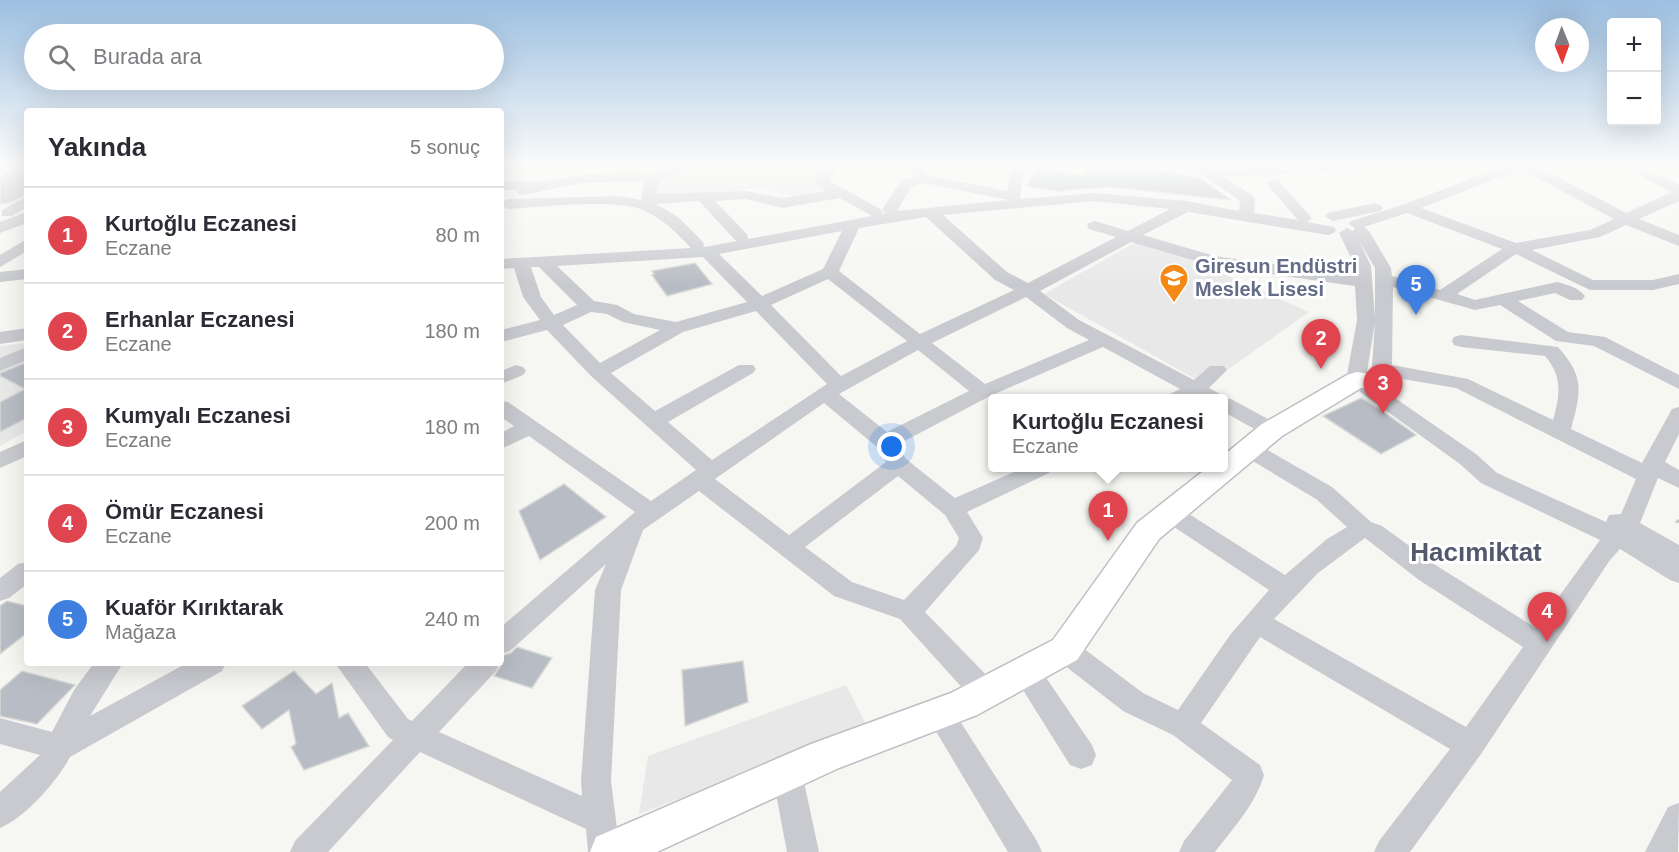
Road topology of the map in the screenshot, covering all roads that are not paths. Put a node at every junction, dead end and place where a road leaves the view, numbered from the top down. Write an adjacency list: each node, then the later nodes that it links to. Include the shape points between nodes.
1 (22, 206): 23 (street)
2 (524, 206): 17 (street)
3 (653, 206): 35 (street)
4 (711, 206): 31 (street)
5 (870, 206): 19 (street)
6 (887, 206): 19 (street)
7 (931, 206): 19 (street)
8 (999, 206): 20 (street)
9 (1187, 206): 21 (street); 29 (street)
10 (1197, 206): 21 (street)
11 (1247, 206): 21 (street)
12 (1293, 206): 22 (street)
13 (1382, 206): 25 (street)
14 (1413, 206): 18 (street)
15 (1600, 206): 24 (street)
16 (1655, 206): 24 (street)
17 (504, 207)
18 (1407, 208): 28 (street); 36 (street)
19 (882, 211): 31 (street)
20 (930, 212): 26 (street); 48 (street, via 1001,276)
21 (1246, 213): 22 (street); 25 (street)
22 (1304, 218): 25 (street)
23 (10, 219)
24 (1625, 219): 32 (street); 36 (street, via 1594,234)
25 (1327, 222): 28 (street, via 1347,218)
26 (853, 224): 35 (street); 42 (street)
27 (1095, 226): 29 (street)
28 (1355, 230): 45 (street, via 1383,268); 47 (street)
29 (1132, 235): 47 (street, via 1213,261); 48 (street)
30 (0, 236): 33 (street)
31 (741, 237): 35 (street)
32 (1679, 241)
33 (24, 242)
34 (24, 245): 38 (street)
35 (702, 248): 37 (street); 39 (street); 52 (street)
36 (1515, 248): 46 (street, via 1590,285 1653,285); 49 (street)
37 (504, 256)
38 (0, 262)
39 (543, 262): 40 (street); 53 (street)
40 (521, 263): 41 (street); 54 (street, via 532,297)
41 (504, 264)
42 (830, 272): 52 (street); 62 (street)
43 (24, 274): 44 (street)
44 (0, 277)
45 (1383, 279): 49 (street); 70 (street)
46 (1679, 279)
47 (1364, 282): 70 (street, via 1366,320)
48 (1028, 290): 59 (street, via 1073,324); 62 (street)
49 (1444, 296): 51 (street, via 1475,305)
50 (1576, 296): 51 (street, via 1557,288)
51 (1503, 299): 69 (street, via 1563,338 1598,341)
52 (759, 304): 55 (street); 71 (street)
53 (589, 306): 54 (street); 55 (street)
54 (551, 323): 57 (street); 68 (street)
55 (677, 328): 68 (street)
56 (24, 334): 58 (street)
57 (504, 335)
58 (0, 338)
59 (1104, 340): 72 (street); 73 (street)
60 (1461, 340): 79 (street, via 1551,351 1560,360 1572,387)
61 (24, 342): 63 (street)
62 (920, 342): 71 (street); 72 (street)
63 (0, 346)
64 (24, 354): 65 (street)
65 (0, 365)
66 (746, 369): 77 (street)
67 (1217, 370): 73 (street)
68 (598, 372): 77 (street)
69 (1679, 383)
70 (1378, 385): 79 (street, via 1461,383); 81 (main road); 96 (street, via 1489,478)
71 (832, 389): 82 (street); 90 (street)
72 (983, 392): 82 (street)
73 (1204, 394)
74 (1228, 408): 81 (street)
75 (504, 409): 78 (street)
76 (1679, 414): 87 (street)
77 (655, 420): 90 (street)
78 (530, 427): 80 (street); 94 (street)
79 (1560, 431): 87 (street)
80 (504, 440)
81 (1260, 440): 86 (main road); 95 (street)
82 (885, 442): 85 (street)
83 (24, 449): 84 (street)
84 (0, 461)
85 (898, 464): 92 (street); 97 (street)
86 (1228, 466)
87 (1650, 470): 91 (street); 96 (street)
88 (1032, 472): 92 (street)
89 (1221, 472): 93 (main road)
90 (705, 475): 94 (street); 97 (street)
91 (1679, 480)
92 (953, 509): 103 (street, via 971,538 967,550)
93 (1170, 513): 101 (street); 107 (main road, via 1148,531)
94 (643, 518): 105 (street); 124 (street, via 608,590 596,781)
95 (1363, 528): 101 (street, via 1344,538); 106 (street)
96 (1622, 531): 98 (street); 100 (street); 106 (street)
97 (789, 547): 103 (street, via 843,589)
98 (1679, 555)
99 (24, 573): 102 (street)
100 (1679, 573)
101 (1287, 589): 104 (street)
102 (0, 591)
103 (909, 612): 113 (street)
104 (1258, 623): 115 (street, via 1216,674); 118 (street)
105 (504, 640)
106 (1538, 643): 118 (street)
107 (1065, 650): 112 (main road); 115 (street, via 1133,702)
108 (107, 666): 119 (street, via 84,699)
109 (207, 666): 119 (street)
110 (351, 666): 117 (street, via 398,728)
111 (483, 666): 117 (street)
112 (1026, 671): 113 (main road); 120 (street)
113 (985, 693): 114 (main road)
114 (939, 713): 121 (main road); 129 (street)
115 (1183, 726): 130 (street, via 1249,775 1244,790)
116 (0, 731): 119 (street)
117 (416, 736): 124 (street); 125 (street)
118 (1471, 744): 131 (street)
119 (60, 747): 122 (street, via 50,765)
120 (1081, 755)
121 (787, 773): 127 (main road); 128 (street)
122 (0, 813)
123 (1679, 818): 132 (street)
124 (600, 820): 126 (street)
125 (306, 852)
126 (604, 852)
127 (611, 852)
128 (803, 852)
129 (1026, 852)
130 (1195, 852)
131 (1390, 852)
132 (1661, 852)

